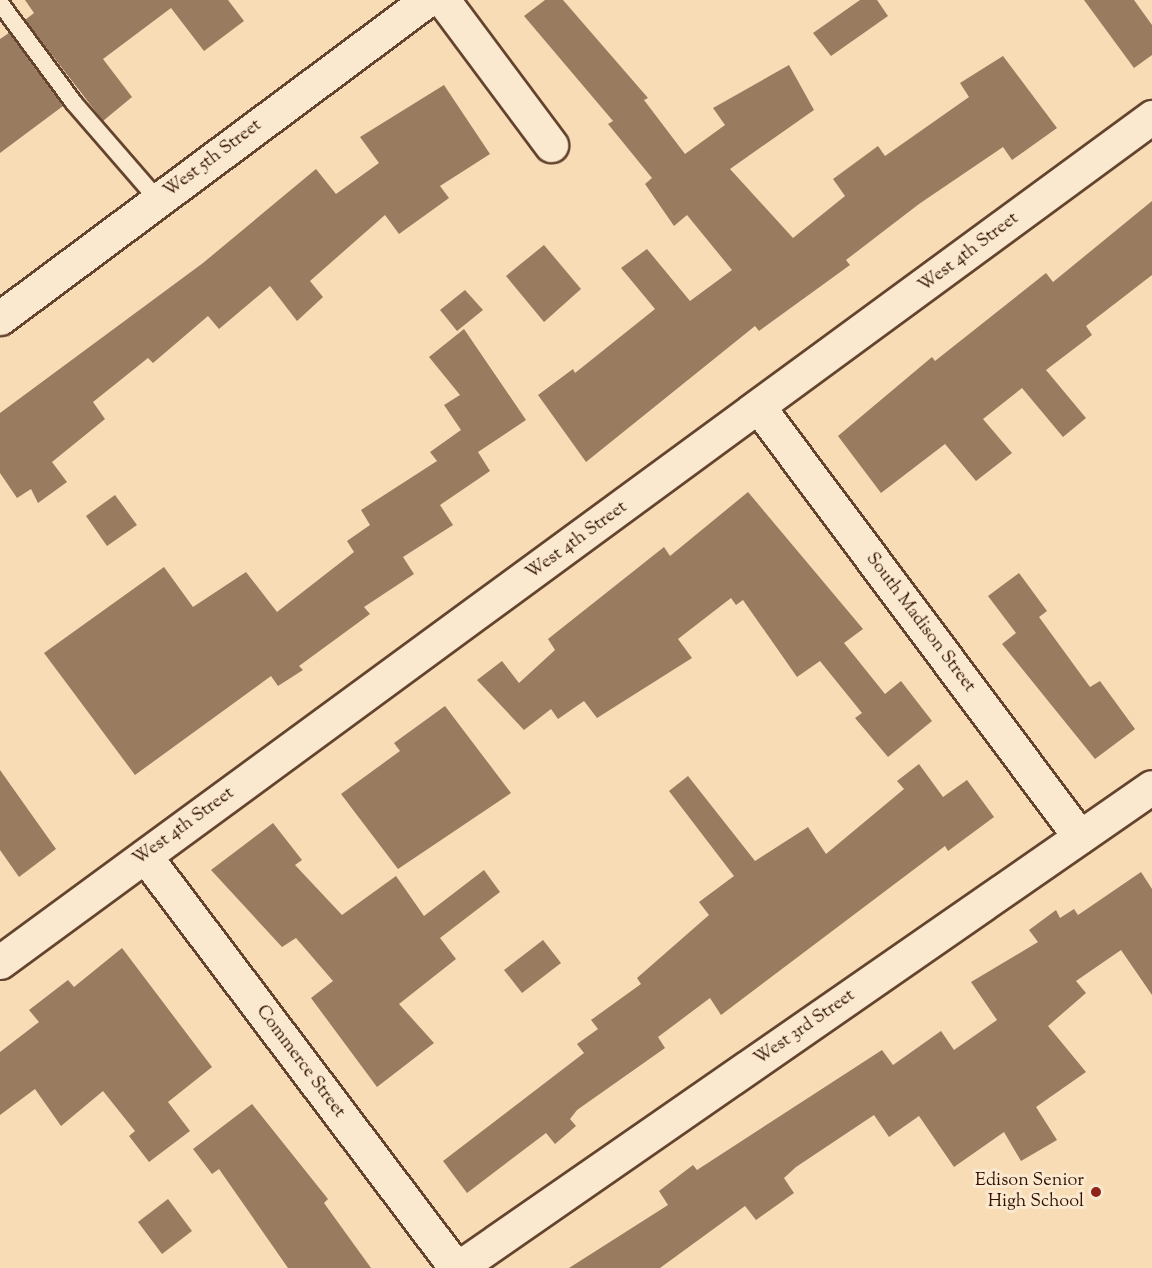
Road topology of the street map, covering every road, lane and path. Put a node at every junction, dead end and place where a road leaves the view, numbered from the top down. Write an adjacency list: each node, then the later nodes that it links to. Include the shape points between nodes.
1 (427, 0): 6 (street, West 5th Street)
2 (444, 0): 5 (street)
3 (0, 3): 6 (lane, via 74,103)
4 (1152, 117): 8 (street, West 4th Street)
5 (551, 145)
6 (158, 200): 7 (street, West 5th Street)
7 (0, 318)
8 (760, 409): 10 (street, South Madison Street); 11 (street, West 4th Street)
9 (1152, 787): 10 (street, West 3rd Street)
10 (1080, 837): 13 (street, West 3rd Street)
11 (145, 856): 12 (street, West 4th Street); 13 (street, Commerce Street)
12 (0, 962)
13 (457, 1268)

